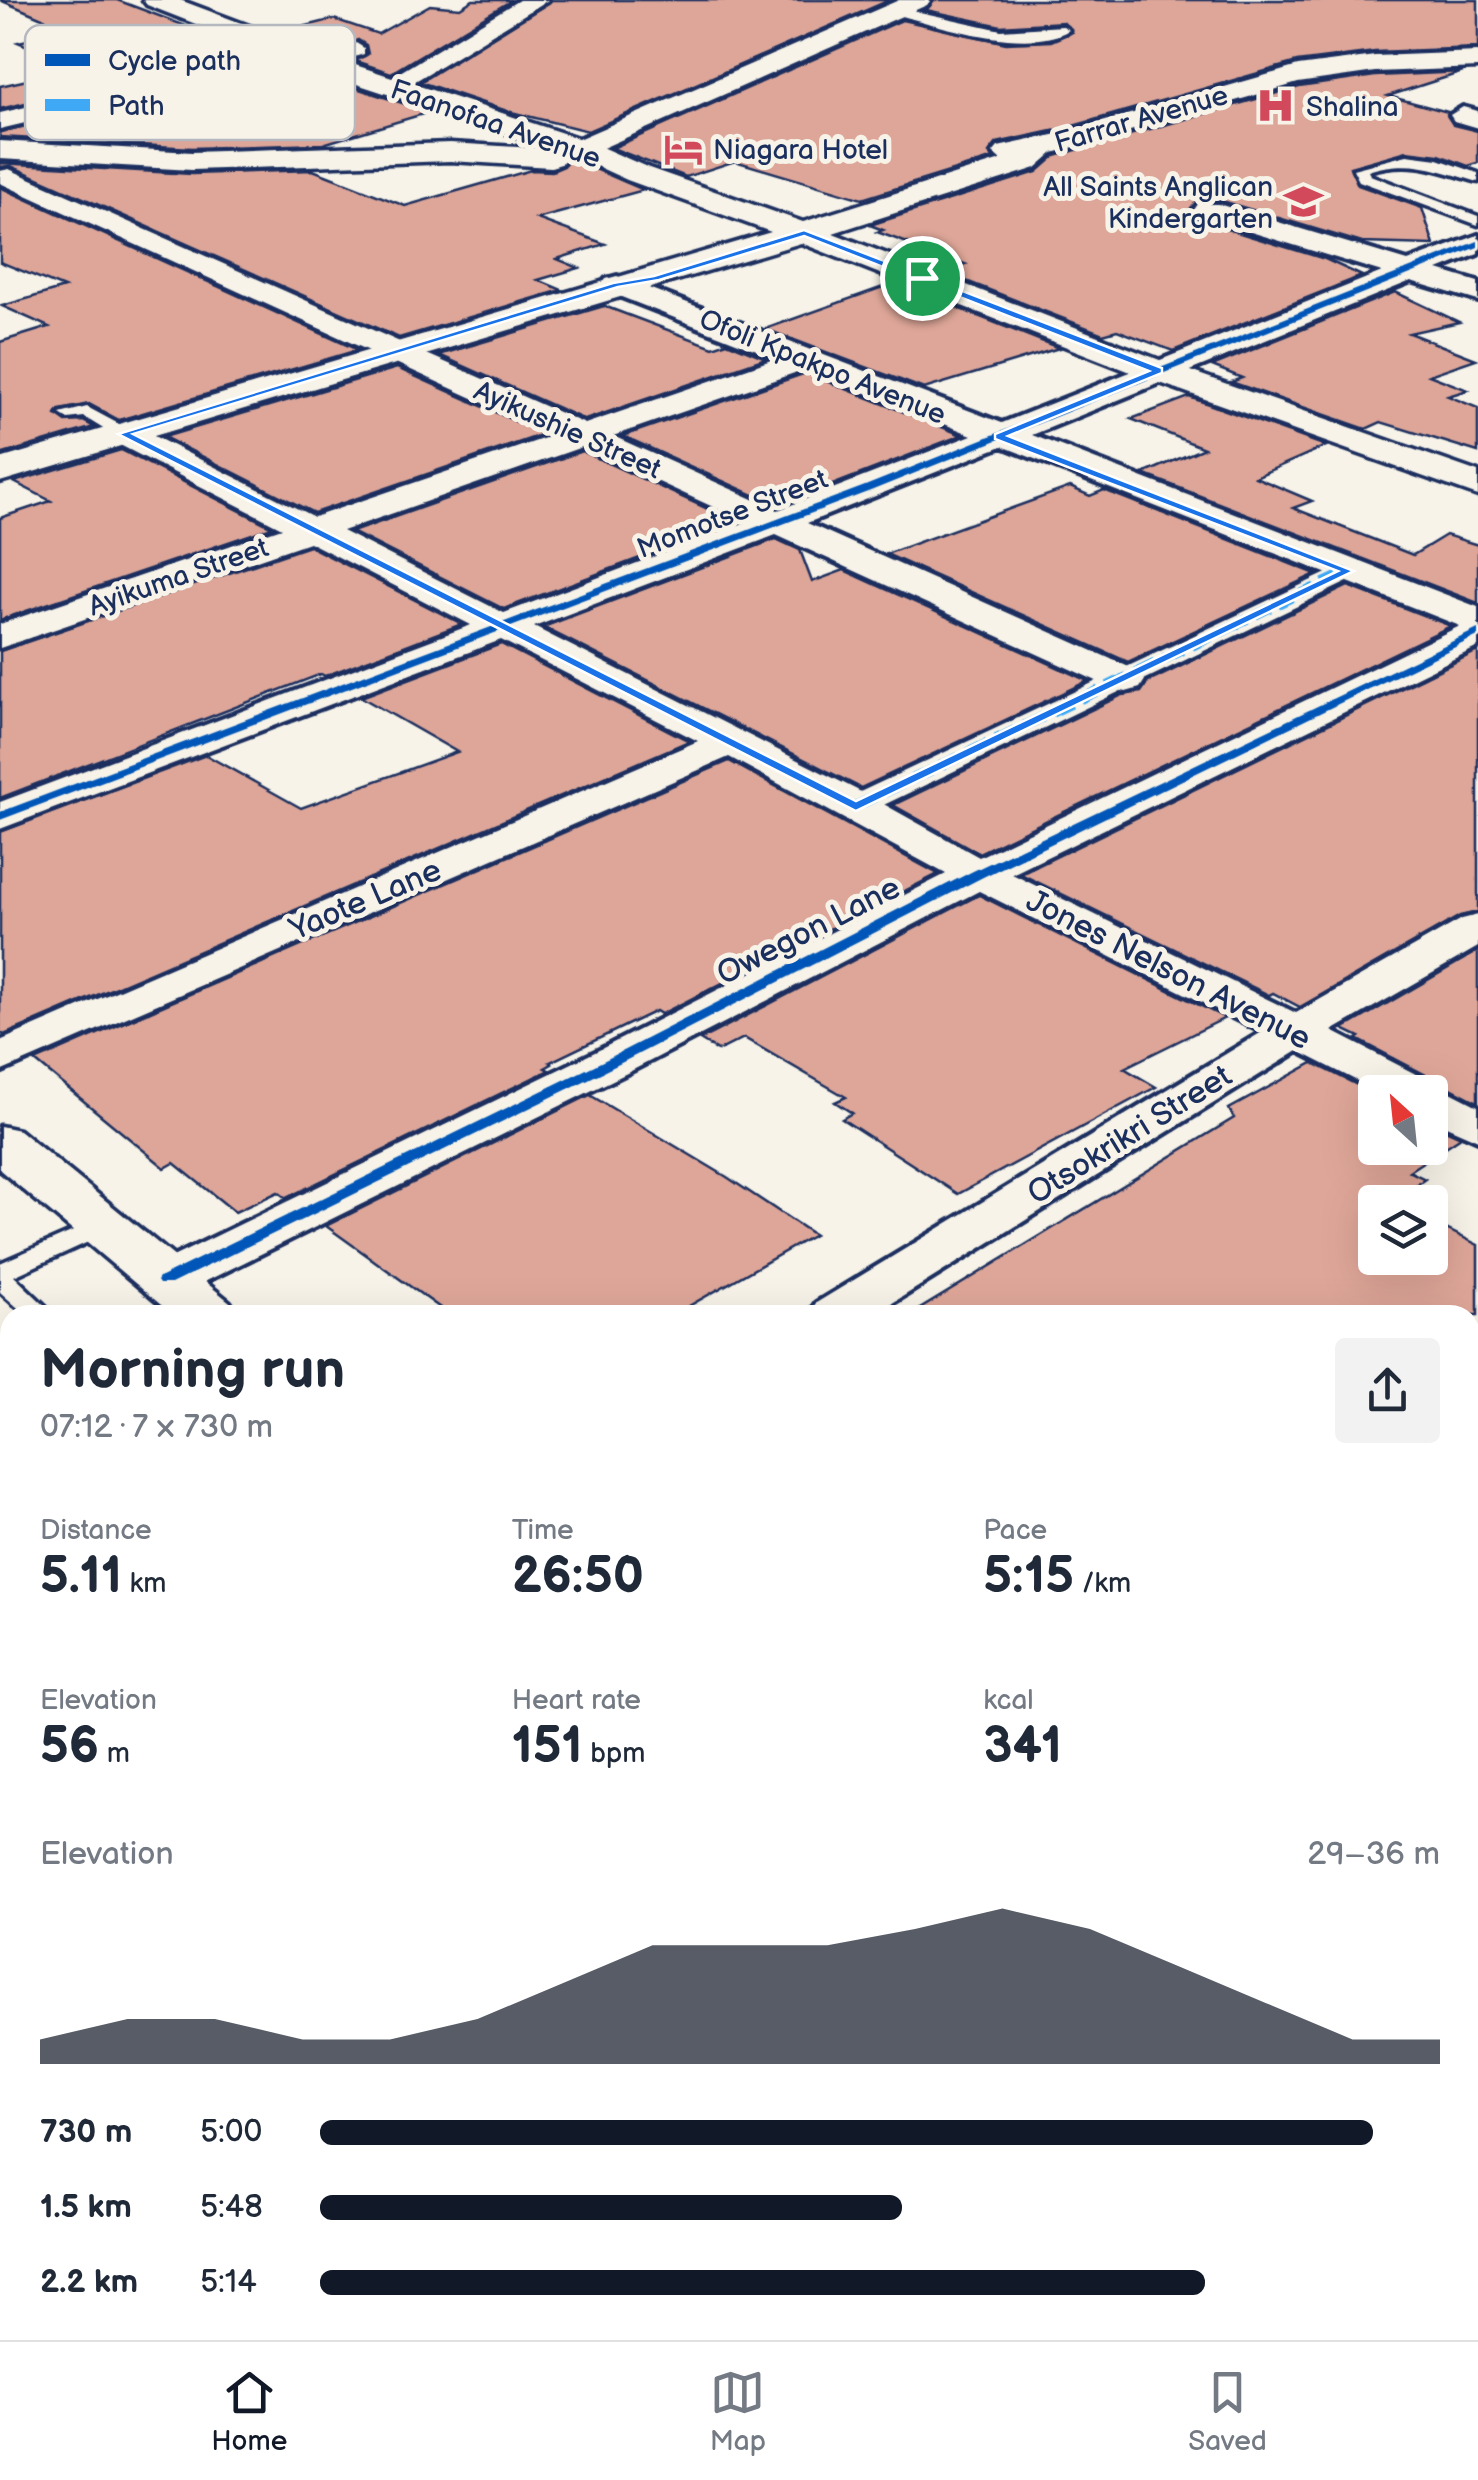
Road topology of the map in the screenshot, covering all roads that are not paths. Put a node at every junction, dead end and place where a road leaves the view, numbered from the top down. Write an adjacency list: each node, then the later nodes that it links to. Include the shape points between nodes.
1 (156, 0): 4 (main road, Faanofaa Avenue)
2 (536, 0): 10 (street)
3 (908, 5): 5 (lane, via 1011,36); 13 (street)
4 (221, 25)
5 (1063, 30)
6 (356, 47): 7 (lane)
7 (355, 54)
8 (1478, 60): 20 (main road, Farrar Avenue, via 1319,70 1198,100 1041,148 1025,162)
9 (355, 74): 10 (main road, Faanofaa Avenue)
10 (390, 86): 13 (main road, Faanofaa Avenue); 14 (main road, via 429,112 434,134 388,149)
11 (25, 115): 12 (street)
12 (0, 121)
13 (580, 148): 16 (main road, Faanofaa Avenue)
14 (314, 156): 15 (main road); 16 (main road, via 516,154)
15 (5, 164): 25 (street, Ayikushie Street)
16 (638, 174): 20 (main road, Faanofaa Avenue)
17 (1478, 178): 19 (lane, via 1407,156 1360,169 1364,178)
18 (1208, 210): 22 (street)
19 (1478, 221)
20 (792, 228): 23 (main road, Farrar Avenue, via 656,278); 27 (main road, Faanofaa Avenue)
21 (1478, 244): 22 (street, Momotse Street)
22 (1411, 272): 24 (street); 27 (street, Momotse Street)
23 (616, 285): 25 (main road, Farrar Avenue); 26 (street, Ofoli Kpakpo Avenue)
24 (1478, 292)
25 (393, 352): 29 (main road, Farrar Avenue); 30 (street, Ayikushie Street)
26 (808, 358): 30 (street, Ayikuma Street); 31 (street, Ofoli Kpakpo Avenue)
27 (1158, 370): 31 (street, Momotse Street); 33 (main road, Faanofaa Avenue)
28 (68, 414): 29 (lane, via 87,412)
29 (124, 434): 32 (main road, Farrar Avenue); 35 (street, Jones Nelson Avenue)
30 (582, 435): 34 (street, Ayikushie Street); 35 (street, Ayikuma Street)
31 (998, 436): 34 (street, Momotse Street); 36 (street, Ofoli Kpakpo Avenue)
32 (5, 464)
33 (1478, 485)
34 (775, 522): 38 (street, Momotse Street); 41 (street, Ayikushie Street)
35 (315, 530): 38 (street, Jones Nelson Avenue); 40 (street, Ayikuma Street)
36 (1348, 571): 37 (street, Ofoli Kpakpo Avenue); 41 (street)
37 (1478, 620)
38 (508, 627): 42 (street, Jones Nelson Avenue); 44 (street, Momotse Street)
39 (1478, 632): 45 (street, Owegon Lane)
40 (0, 638)
41 (1126, 680): 43 (street)
42 (730, 742): 43 (street, Jones Nelson Avenue); 48 (street, Yaote Lane)
43 (856, 806): 45 (street, Jones Nelson Avenue)
44 (0, 816)
45 (978, 874): 47 (street, Jones Nelson Avenue); 55 (street, Owegon Lane)
46 (1478, 928): 47 (street, Otsokrikri Street)
47 (1296, 1032): 49 (street, Jones Nelson Avenue); 58 (street, Otsokrikri Street)
48 (0, 1058)
49 (1381, 1075)
50 (1448, 1109): 51 (street)
51 (1478, 1125)
52 (0, 1142): 53 (main road)
53 (101, 1227): 54 (lane); 55 (main road)
54 (0, 1276): 56 (lane)
55 (166, 1281): 57 (main road)
56 (31, 1305)
57 (196, 1305)
58 (851, 1305)

